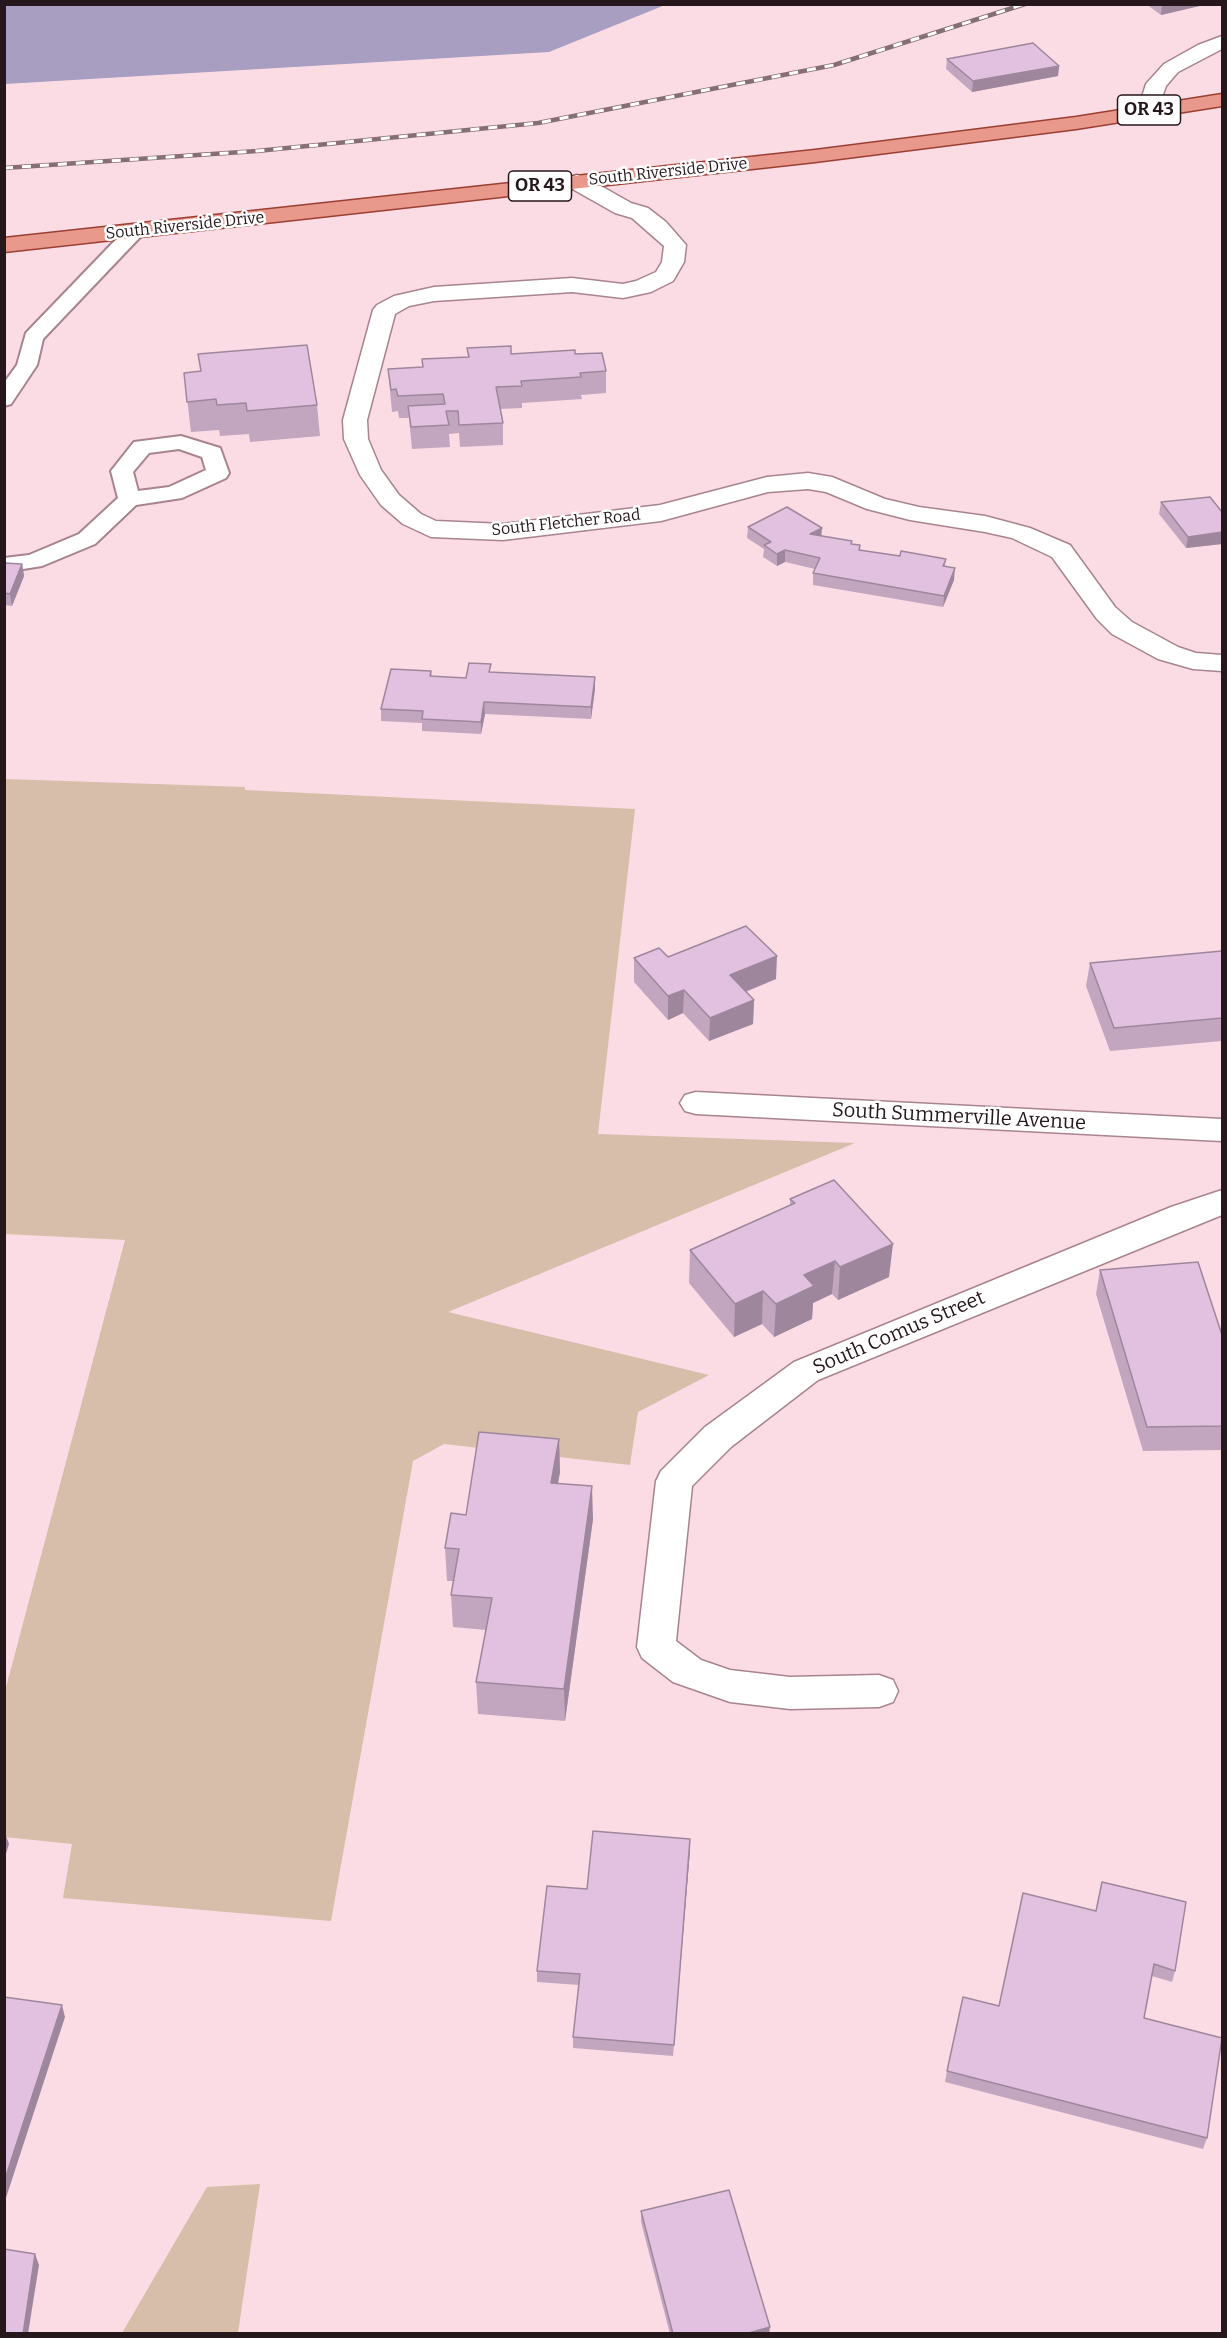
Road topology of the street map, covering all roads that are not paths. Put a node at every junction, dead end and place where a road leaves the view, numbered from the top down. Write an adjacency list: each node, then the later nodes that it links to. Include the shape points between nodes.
1 (1222, 42): 3 (street, via 1171,68 1156,84)
2 (1222, 100): 3 (main road, South Riverside Drive / OR 43)
3 (1149, 110): 4 (main road, South Riverside Drive / OR 43, via 1076,123)
4 (577, 182): 5 (main road, South Riverside Drive / OR 43); 10 (street, South Fletcher Road, via 623,208 640,213 658,227 675,245 673,262 665,276 643,287 622,291 572,285 434,294 402,301 386,310 355,420 356,439 374,478 390,500 412,519 431,529 503,532 661,513 785,481 824,483 887,507 1022,533 1061,552 1106,613 1122,628 1168,653 1193,661)
5 (135, 231): 6 (main road, South Riverside Drive / OR 43); 7 (lane, via 33,337 27,365)
6 (4, 245)
7 (4, 400)
8 (129, 499): 9 (lane, via 87,539 34,561)
9 (4, 565)
10 (1222, 663)
11 (696, 1103): 12 (street, South Summerville Avenue)
12 (1222, 1130)
13 (1222, 1202): 14 (street, South Comus Street, via 806,1371 718,1437 674,1481 656,1647 687,1671 730,1686 790,1693)
14 (879, 1691)

